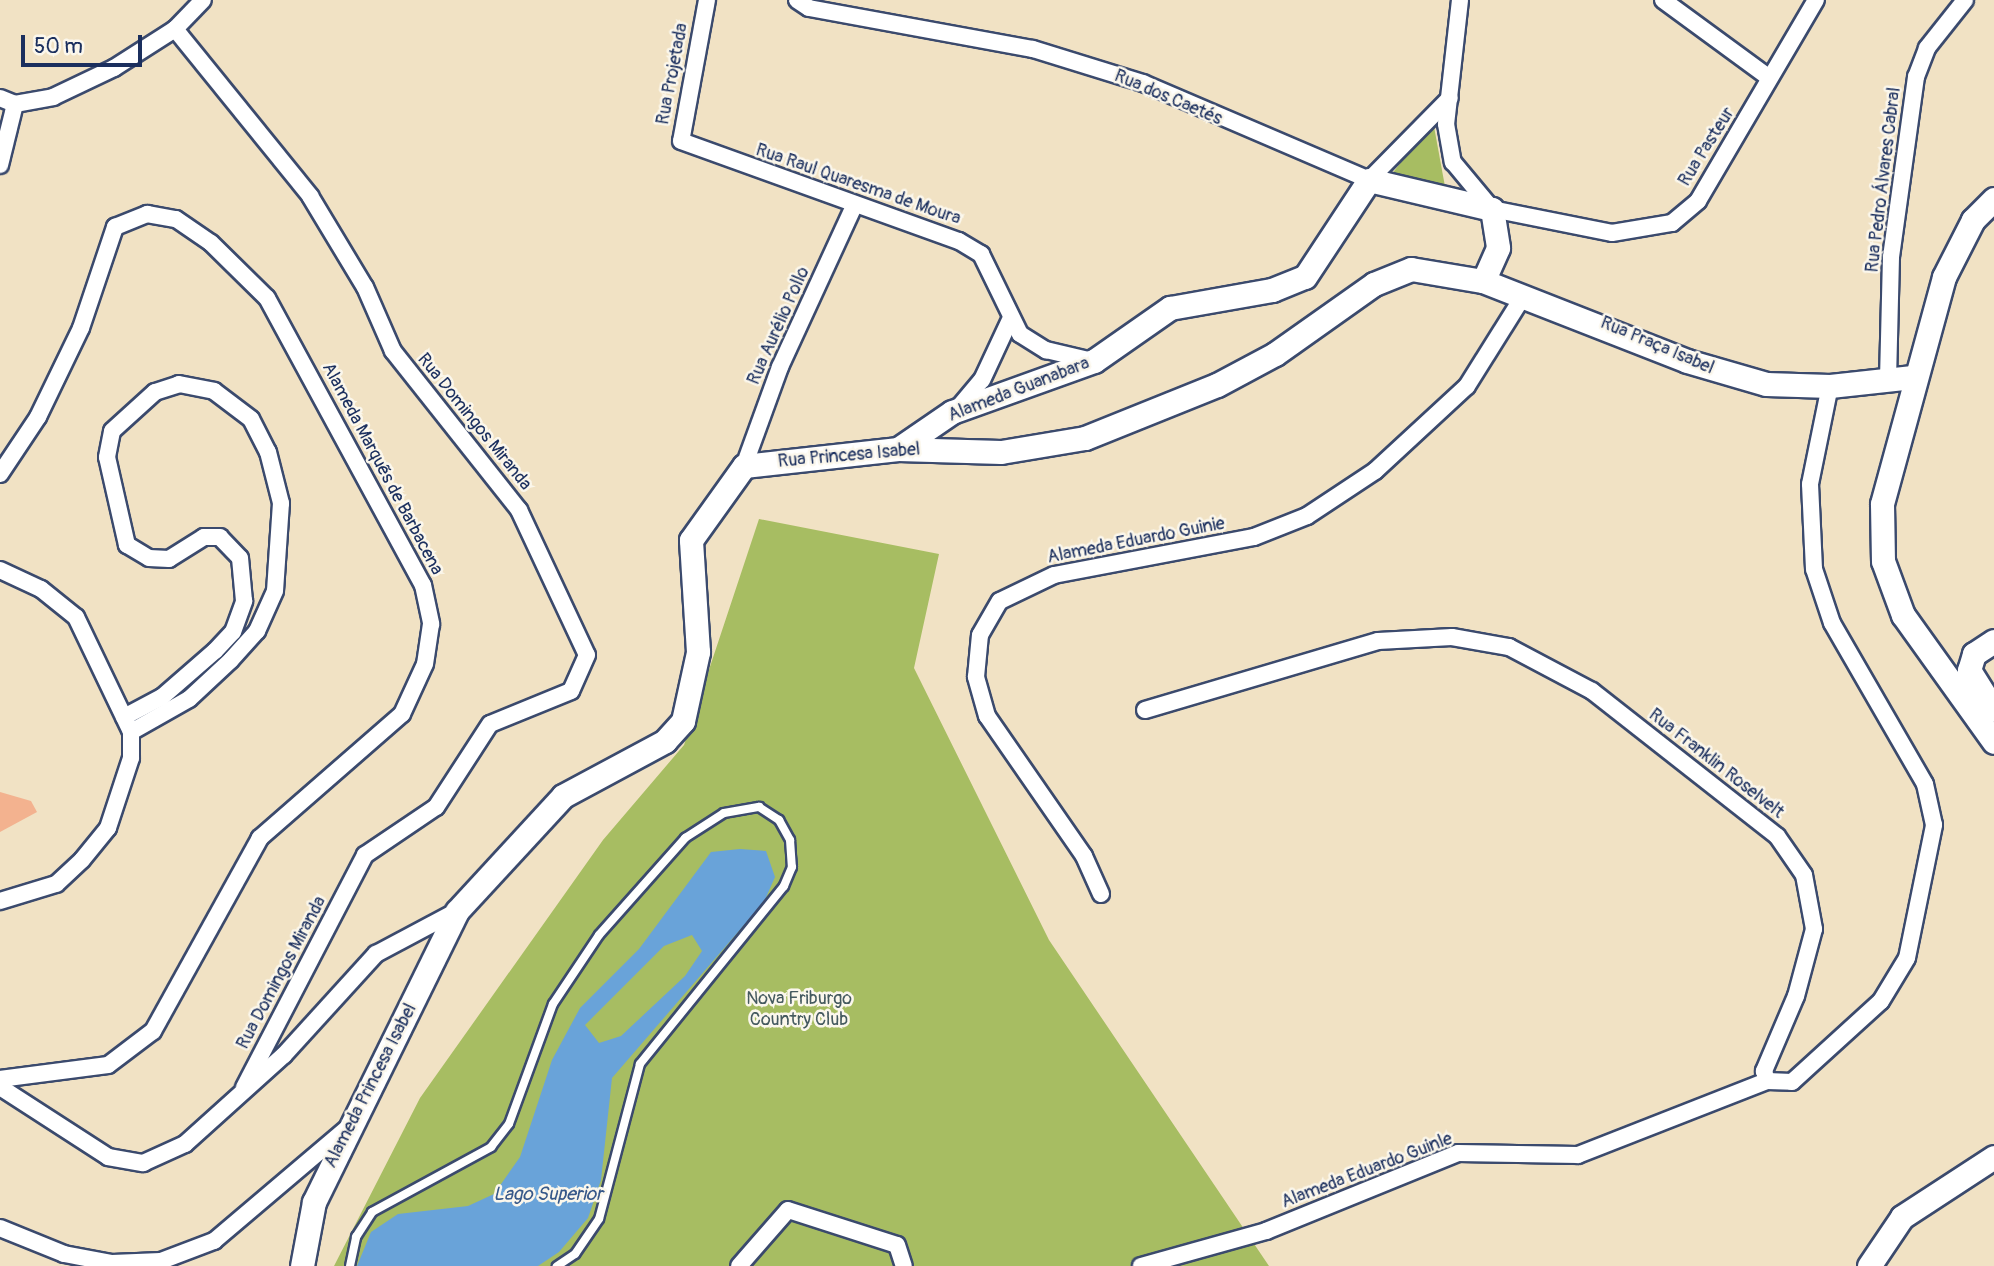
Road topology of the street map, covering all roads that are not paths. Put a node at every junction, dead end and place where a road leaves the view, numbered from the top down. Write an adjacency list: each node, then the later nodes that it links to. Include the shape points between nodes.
1 (203, 0): 8 (street)
2 (707, 0): 12 (street, Rua Projetada, via 680,127 681,141)
3 (797, 0): 14 (street, Rua dos Caetés, via 809,8 1033,49 1143,83)
4 (1460, 0): 10 (street)
5 (1662, 0): 9 (street)
6 (1816, 0): 9 (street, Rua Pasteur)
7 (1965, 0): 23 (street, Rua Pedro Álvares Cabral, via 1942,25 1916,77 1891,257)
8 (175, 29): 11 (street, via 53,97); 41 (street, Rua Domingos Miranda, via 310,196 365,287 393,351 519,510 587,655 571,691 490,724 436,807 365,855)
9 (1767, 76): 17 (street, Rua Pasteur, via 1698,201 1672,223 1612,233)
10 (1450, 98): 14 (street); 17 (street, via 1446,147)
11 (8, 101): 13 (street)
12 (692, 150): 16 (street, Rua Raul Quaresma de Moura)
13 (0, 165)
14 (1368, 180): 17 (street, Rua dos Caetés); 21 (street, Alameda Guanabara, via 1305,277 1272,290 1170,308)
15 (1994, 199): 22 (street, via 1973,220 1944,277)
16 (855, 204): 20 (street, Rua Raul Quaresma de Moura, via 981,254); 27 (street, Rua Aurélio Pollo, via 780,367)
17 (1492, 209): 18 (street, via 1499,248)
18 (1483, 281): 19 (street, Rua Praça Isabel); 26 (street, Rua Princesa Isabel, via 1411,269 1374,284 1275,354 1217,384 1085,438 1001,452)
19 (1521, 300): 24 (street, Rua Praça Isabel, via 1590,318 1724,374 1766,384); 35 (street, Alameda Eduardo Guinie, via 1467,386 1375,471 1307,516 1254,537 1054,575 1000,601 980,635 976,677 987,716 1084,856)
20 (1010, 320): 21 (street, Rua Raul Quaresma de Moura, via 1038,346); 25 (street, via 982,380)
21 (1094, 361): 25 (street, Alameda Guanabara)
22 (1913, 377): 23 (street, Rua Praça Isabel); 34 (street, via 1882,504 1883,561 1903,615)
23 (1888, 380): 24 (street, Rua Praça Isabel)
24 (1830, 386): 39 (street, via 1810,484 1814,569 1832,623 1925,784 1934,825 1908,958 1881,1000 1792,1082)
25 (953, 412): 26 (street, Alameda Guanabara)
26 (898, 449): 27 (street, Rua Princesa Isabel)
27 (744, 466): 37 (street, via 691,540 698,652 683,721 665,741 556,802)
28 (0, 474): 38 (street, Alameda Marquẽs de Barbacena, via 38,417 81,328 115,227 147,214 176,219 212,243 267,298 423,585 431,624 425,664 402,714 260,838 153,1031 108,1065)
29 (0, 570): 33 (street, via 41,589 76,617)
30 (1994, 641): 32 (street, via 1974,654 1969,670)
31 (1144, 710): 39 (street, Rua Franklin Roselvelt, via 1378,641 1451,637 1509,647 1592,691 1777,836 1804,875 1814,929 1796,996 1768,1055)
32 (1994, 710)
33 (127, 725): 33 (street, via 188,699 257,631 275,591 282,553 281,503 251,419 214,391 179,384 129,411 112,431 107,457 127,545 149,558 169,559 192,545 220,537 240,558 240,618 215,651); 36 (street, via 123,793 108,828 56,884)
34 (1994, 742)
35 (1101, 894)
36 (0, 901)
37 (457, 911): 41 (street, via 376,954 284,1055); 42 (street, Alameda Princesa Isabel)
38 (0, 1079)
39 (1768, 1081): 50 (street, Alameda Eduardo Guinle, via 1577,1155 1458,1153 1266,1231)
40 (0, 1087): 41 (street, via 108,1157 143,1163 185,1144)
41 (244, 1087)
42 (350, 1126): 44 (street, via 214,1241 161,1261 112,1264); 45 (street, Alameda Princesa Isabel, via 314,1202)
43 (1994, 1157): 51 (street, via 1902,1217)
44 (0, 1228)
45 (302, 1266)
46 (350, 1266): 47 (lane, via 356,1237 372,1212 491,1147 509,1124 553,1004 599,935 677,847 724,813 759,807 779,820 790,840 792,867 784,886 640,1064 599,1219 575,1254)
47 (557, 1266)
48 (739, 1266): 49 (street, via 788,1210 897,1245)
49 (904, 1266)
50 (1141, 1266)
51 (1869, 1266)

